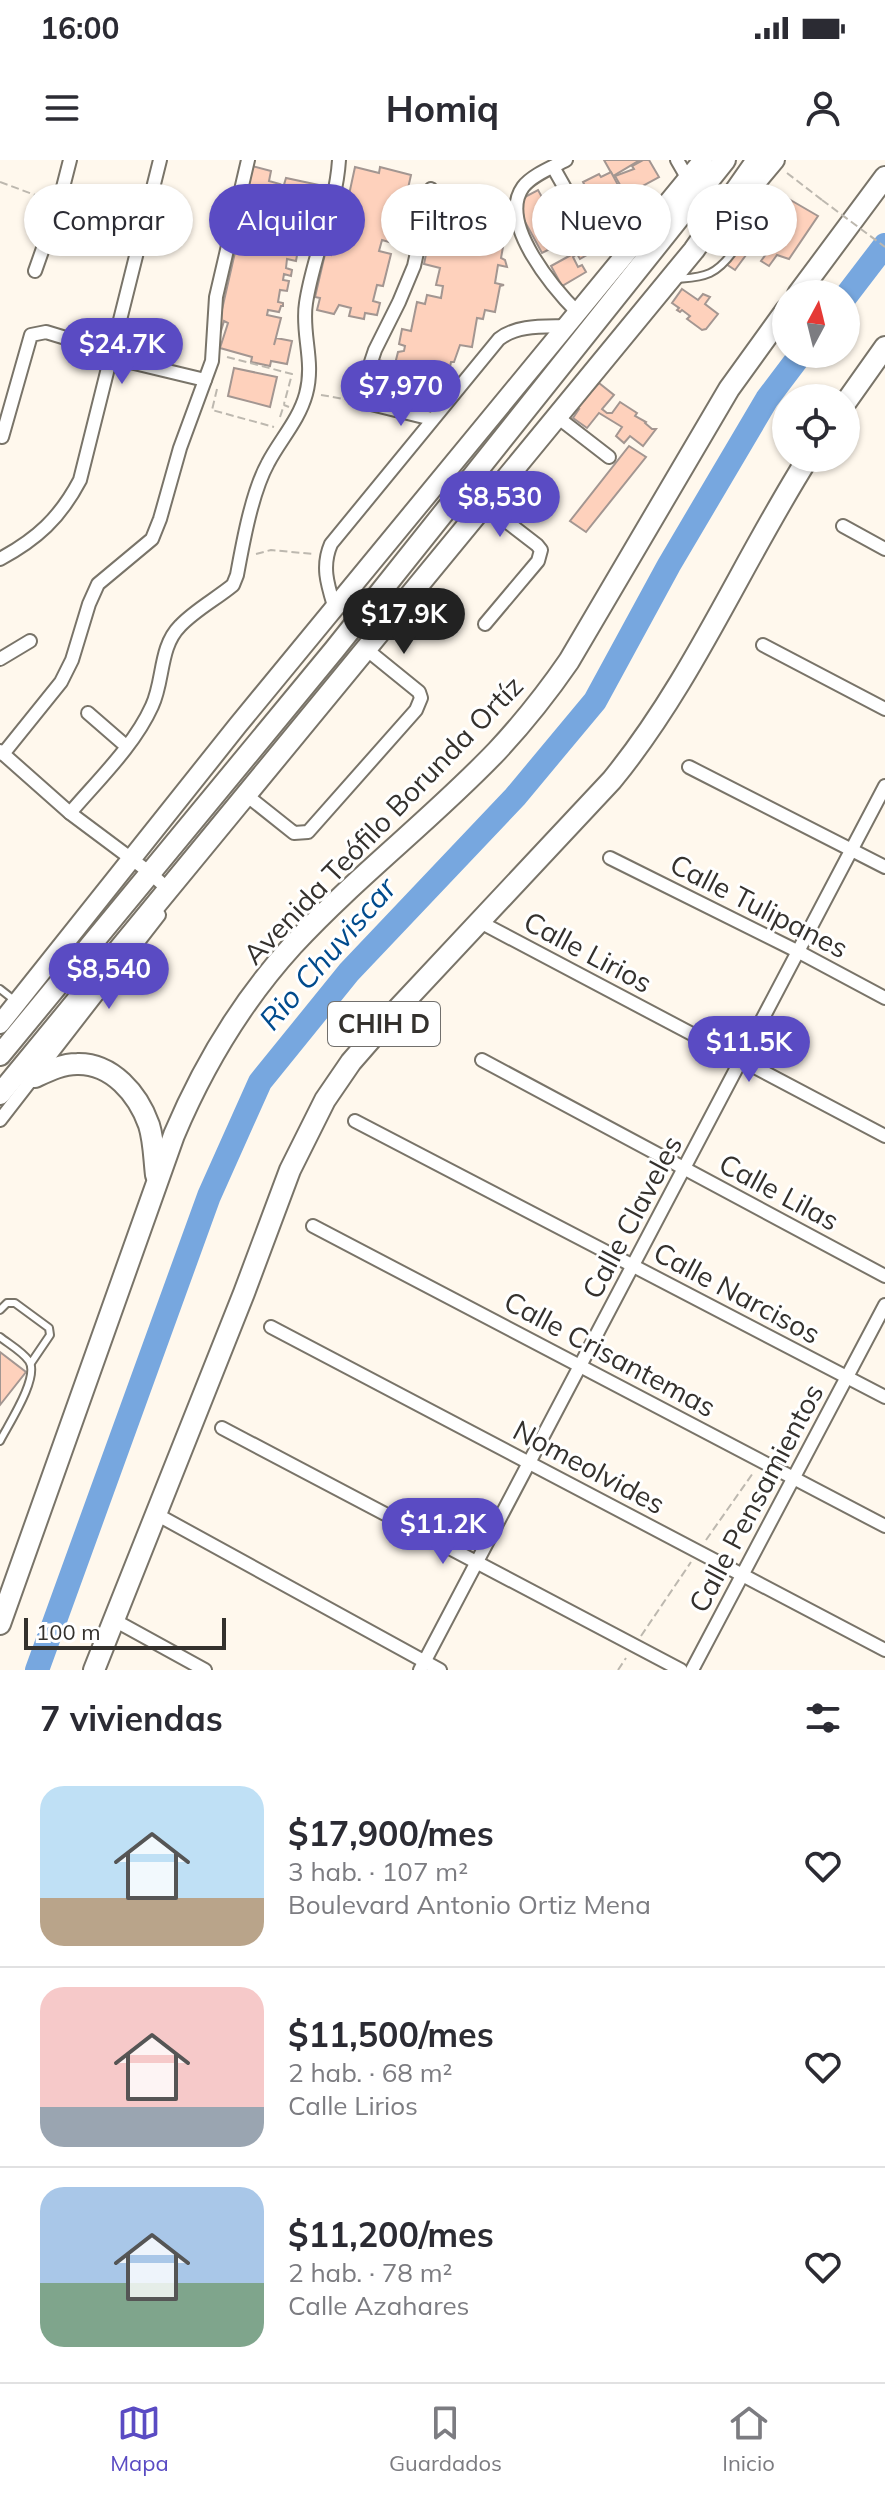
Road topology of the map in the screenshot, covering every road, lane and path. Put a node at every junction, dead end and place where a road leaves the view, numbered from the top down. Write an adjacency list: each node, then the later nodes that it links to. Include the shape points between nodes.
1 (70, 160): 14 (street)
2 (160, 160): 30 (street)
3 (248, 160): 33 (street, via 216,297 212,361)
4 (339, 160): 35 (street, via 305,307 310,351)
5 (566, 160): 10 (street)
6 (677, 160): 12 (street)
7 (703, 160): 12 (street)
8 (725, 160): 68 (main road, via 335,649)
9 (768, 161): 16 (main road); 17 (street); 19 (path, bridge)
10 (553, 167): 15 (street); 27 (street, via 522,189 518,215 544,275)
11 (885, 177): 26 (main road)
12 (688, 179): 27 (street)
13 (0, 182): 18 (path)
14 (64, 184)
15 (563, 184)
16 (749, 184)
17 (753, 184)
18 (24, 191)
19 (885, 247)
20 (40, 256): 24 (street)
21 (416, 256): 36 (street, via 375,350)
22 (689, 256): 25 (main road)
23 (727, 256): 25 (lane, via 703,276)
24 (35, 271)
25 (669, 280): 39 (main road)
26 (808, 280)
27 (574, 320): 40 (street, via 507,332); 50 (street)
28 (772, 329): 85 (main road, Avenida Teófilo Borunda Ortíz, via 729,389 540,702 496,752 294,945 232,1023 192,1092)
29 (885, 347): 34 (main road)
30 (112, 352): 41 (street, via 46,332 31,335); 49 (street, via 88,453 70,500 34,538)
31 (226, 356): 37 (path, via 292,374)
32 (130, 362): 33 (street)
33 (205, 380): 37 (path, via 217,385 212,410 278,428); 59 (street, via 152,539 98,584 61,682)
34 (859, 384)
35 (306, 393): 36 (path); 38 (street)
36 (363, 402): 40 (street)
37 (284, 405): 38 (path)
38 (300, 410): 48 (street, via 261,477)
39 (556, 416): 42 (street); 44 (main road)
40 (432, 419): 47 (street)
41 (2, 437)
42 (609, 457)
43 (799, 472): 70 (main road, CHIH D, via 641,744)
44 (484, 504): 51 (street, via 541,550 538,561); 54 (main road)
45 (843, 526): 46 (street)
46 (885, 549)
47 (326, 556): 48 (path, via 271,550); 50 (street)
48 (240, 558): 58 (street, via 233,585 171,639 153,705)
49 (0, 559)
50 (335, 609): 65 (street)
51 (485, 624)
52 (30, 641): 55 (street)
53 (763, 645): 56 (street)
54 (366, 649): 62 (main road); 62 (street, via 419,692 416,710 308,832 294,833)
55 (0, 659)
56 (885, 709)
57 (88, 713): 58 (street)
58 (126, 746): 63 (street)
59 (2, 753): 63 (street)
60 (689, 767): 64 (street)
61 (885, 786): 64 (street, Calle Claveles)
62 (245, 794): 69 (main road)
63 (70, 813): 65 (street)
64 (852, 849): 67 (street); 71 (street, Calle Claveles)
65 (130, 858): 68 (street); 74 (street)
66 (610, 858): 71 (street, Calle Tulipanes)
67 (885, 867)
68 (149, 872): 69 (street); 76 (main road)
69 (169, 888): 79 (street, via 162,910); 80 (main road)
70 (480, 922): 78 (street, Calle Lirios); 101 (main road, CHIH D, via 351,1062 325,1100 290,1170)
71 (799, 952): 73 (street, Calle Tulipanes); 78 (street, Calle Claveles)
72 (0, 989): 74 (lane)
73 (885, 998)
74 (17, 1002): 75 (street)
75 (0, 1024)
76 (0, 1055)
77 (482, 1060): 84 (street, Calle Lilas)
78 (741, 1060): 83 (street, Calle Lirios); 84 (street, Calle Claveles)
79 (35, 1077): 81 (street); 85 (main road, via 76,1064 98,1066 121,1080 149,1125)
80 (0, 1094)
81 (0, 1120)
82 (355, 1121): 87 (street, Calle Narcisos)
83 (885, 1136)
84 (685, 1168): 87 (street, Calle Claveles); 88 (street, Calle Lilas)
85 (157, 1184): 105 (main road, Avenida Teófilo Borunda Ortíz)
86 (313, 1226): 94 (street, Calle Crisantemas)
87 (633, 1266): 94 (street, Calle Claveles); 95 (street, Calle Narcisos)
88 (885, 1276)
89 (885, 1305): 95 (street, Calle Pensamientos)
90 (0, 1310): 93 (lane, via 15,1303 49,1328 50,1335)
91 (271, 1327): 99 (street, Nomeolvides)
92 (0, 1337): 93 (lane)
93 (31, 1363): 98 (lane, via 30,1383)
94 (581, 1365): 99 (street, Calle Claveles); 100 (street, Calle Crisantemas)
95 (847, 1378): 96 (street, Calle Narcisos); 100 (street, Calle Pensamientos)
96 (881, 1391)
97 (222, 1428): 103 (street)
98 (0, 1441)
99 (529, 1463): 103 (street, Calle Claveles); 104 (street, Nomeolvides)
100 (793, 1478): 102 (street, Calle Crisantemas); 104 (street, Calle Pensamientos)
101 (156, 1514): 106 (main road, CHIH D); 109 (street)
102 (885, 1526)
103 (476, 1563): 107 (street); 109 (street, Calle Claveles)
104 (742, 1575): 108 (street, Nomeolvides); 115 (street, Calle Pensamientos)
105 (1, 1619)
106 (114, 1620): 110 (main road, CHIH D); 111 (street)
107 (634, 1646): 113 (path); 114 (street)
108 (885, 1650)
109 (422, 1666): 112 (street)
110 (94, 1670)
111 (205, 1670)
112 (440, 1670)
113 (618, 1670)
114 (681, 1670)
115 (692, 1670)

